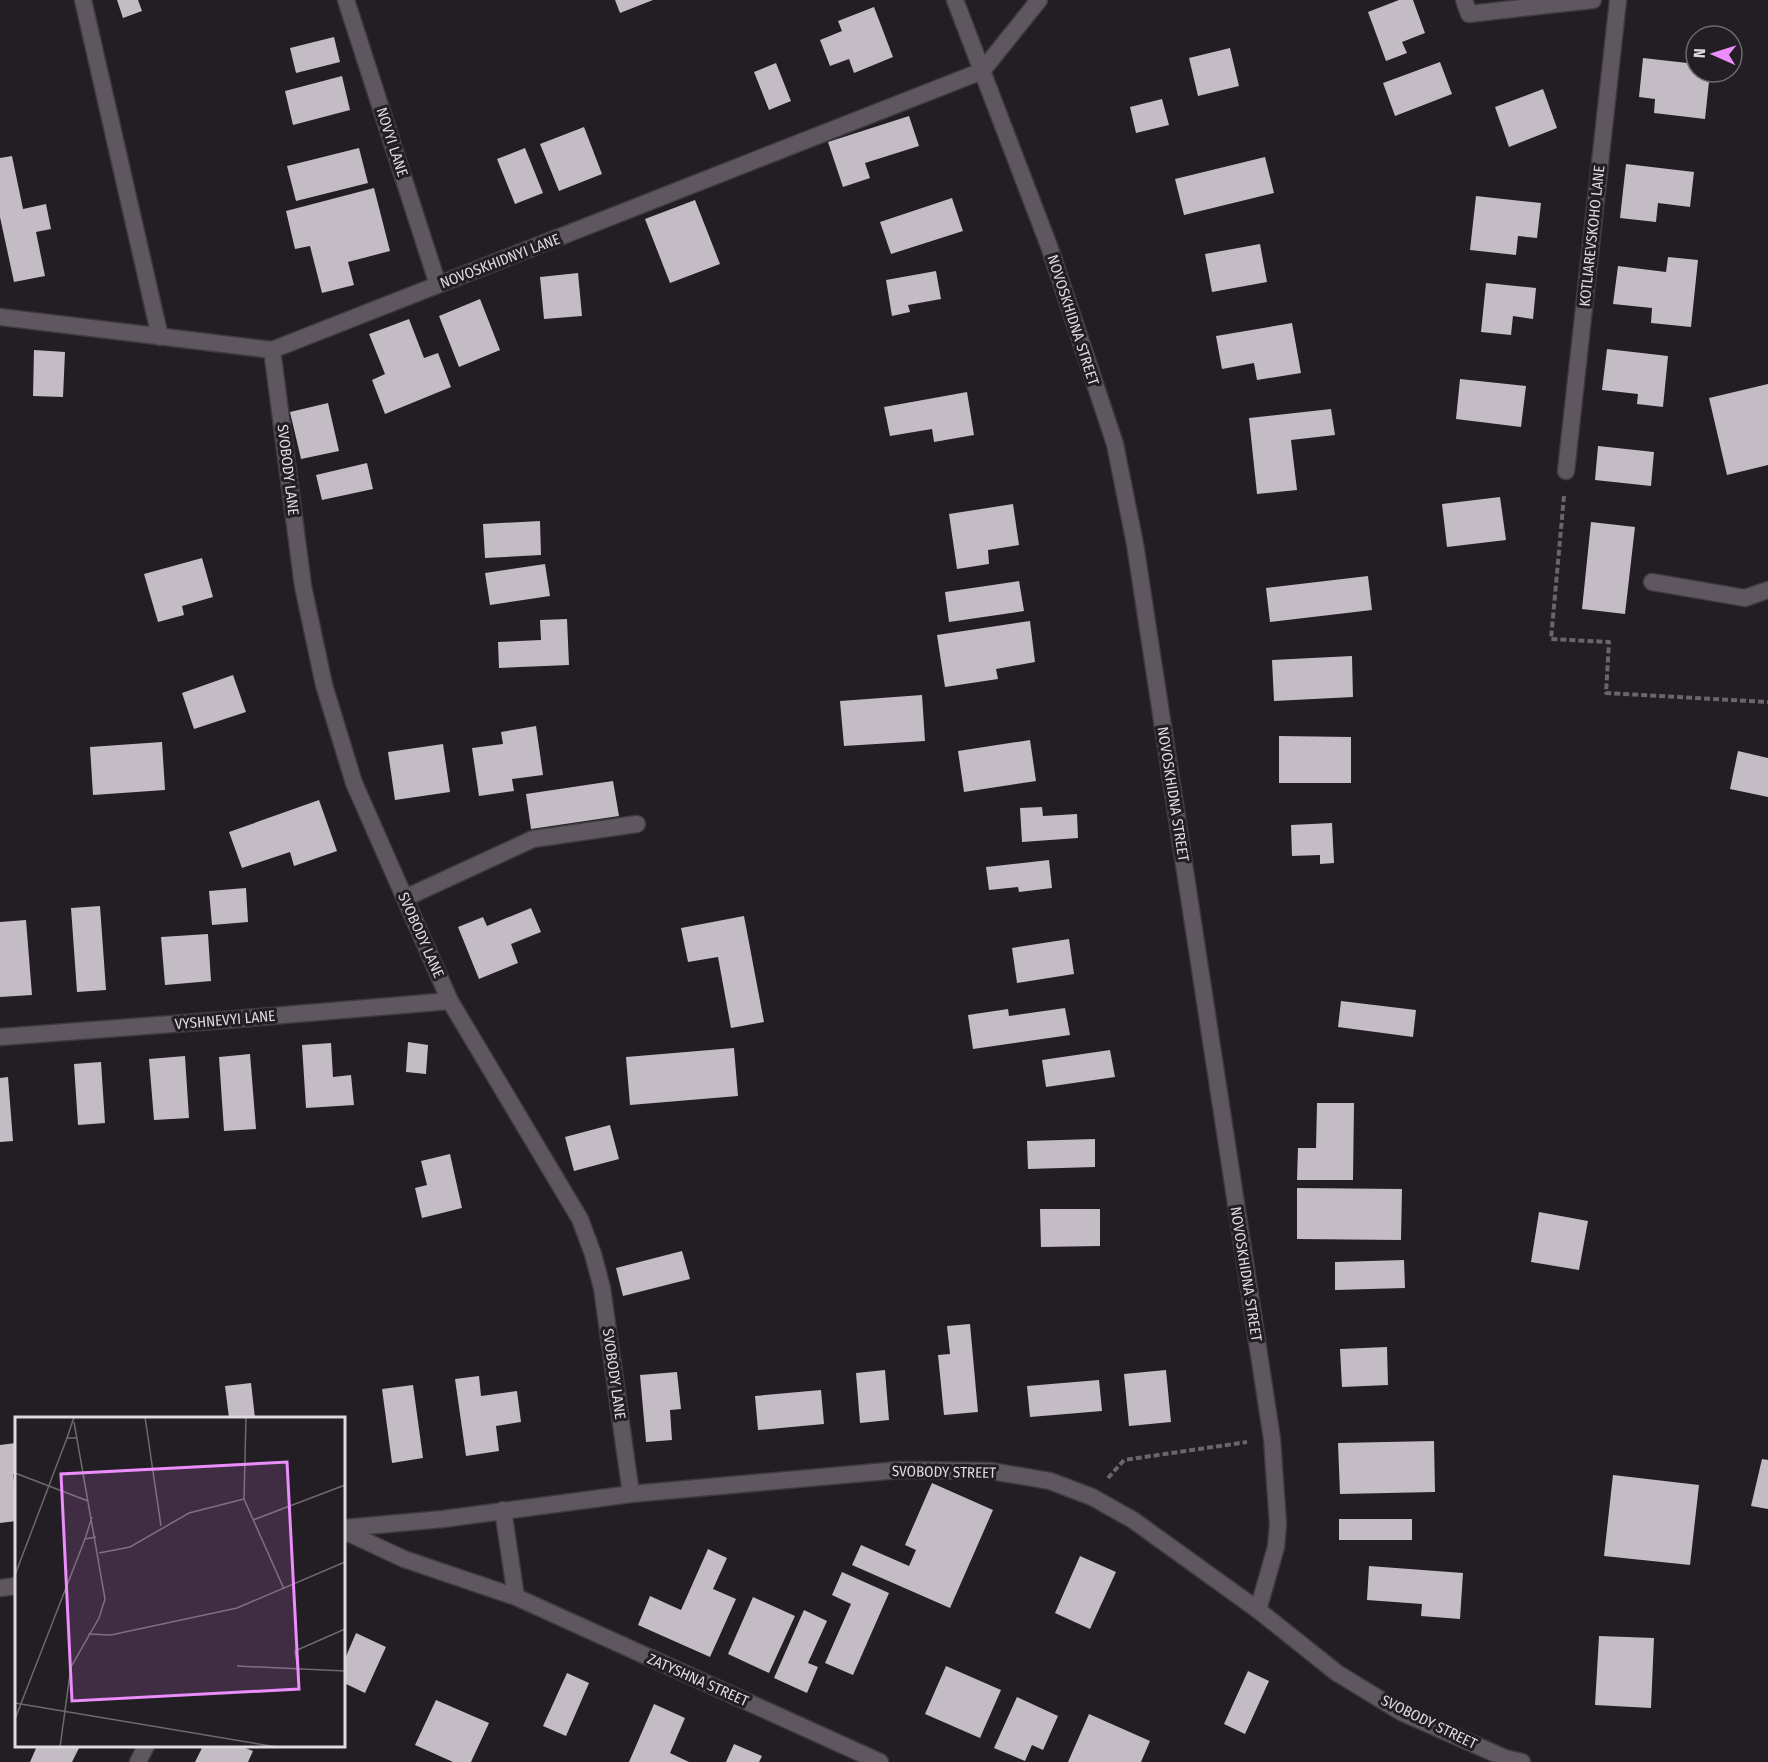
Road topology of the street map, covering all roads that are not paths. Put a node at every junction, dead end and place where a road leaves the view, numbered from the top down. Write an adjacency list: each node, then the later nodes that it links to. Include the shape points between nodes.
1 (83, 0): 11 (street)
2 (346, 0): 9 (street, NOVYI LANE)
3 (955, 0): 8 (street, NOVOSKHIDNA STREET)
4 (1039, 0): 8 (street)
5 (1464, 0): 6 (street, via 1469,14)
6 (1593, 0)
7 (1618, 0): 13 (street, KOTLIAREVSKOHO LANE)
8 (982, 71): 9 (street, NOVOSKHIDNYI LANE); 27 (street, NOVOSKHIDNA STREET, via 1049,246 1115,444 1135,544 1272,1439 1278,1524 1276,1547)
9 (438, 285): 12 (street, NOVOSKHIDNYI LANE)
10 (0, 317): 11 (street, NOVOSKHIDNYI LANE)
11 (160, 337): 12 (street, NOVOSKHIDNYI LANE)
12 (272, 350): 17 (street, SVOBODY LANE, via 303,586 324,685 354,783)
13 (1566, 471)
14 (1652, 582): 15 (street, via 1745,598)
15 (1768, 590)
16 (637, 824): 17 (street, via 533,839)
17 (405, 898): 18 (street, SVOBODY LANE)
18 (450, 1001): 19 (street, VYSHNEVYI LANE); 20 (street, SVOBODY LANE, via 579,1220 593,1254 602,1288)
19 (0, 1037)
20 (631, 1494): 21 (street, SVOBODY STREET); 27 (street, SVOBODY STREET, via 899,1470 991,1471 1050,1481 1092,1497 1133,1520)
21 (503, 1510): 22 (street, ZATYSHNA STREET); 26 (street)
22 (345, 1529)
23 (345, 1530): 26 (street, ZATYSHNA STREET, via 404,1559)
24 (15, 1586): 25 (street)
25 (0, 1588)
26 (516, 1598): 30 (street, ZATYSHNA STREET)
27 (1258, 1610): 31 (street, SVOBODY STREET, via 1337,1673 1401,1712 1504,1758)
28 (146, 1747): 29 (street)
29 (138, 1762)
30 (880, 1762)
31 (1522, 1762)

